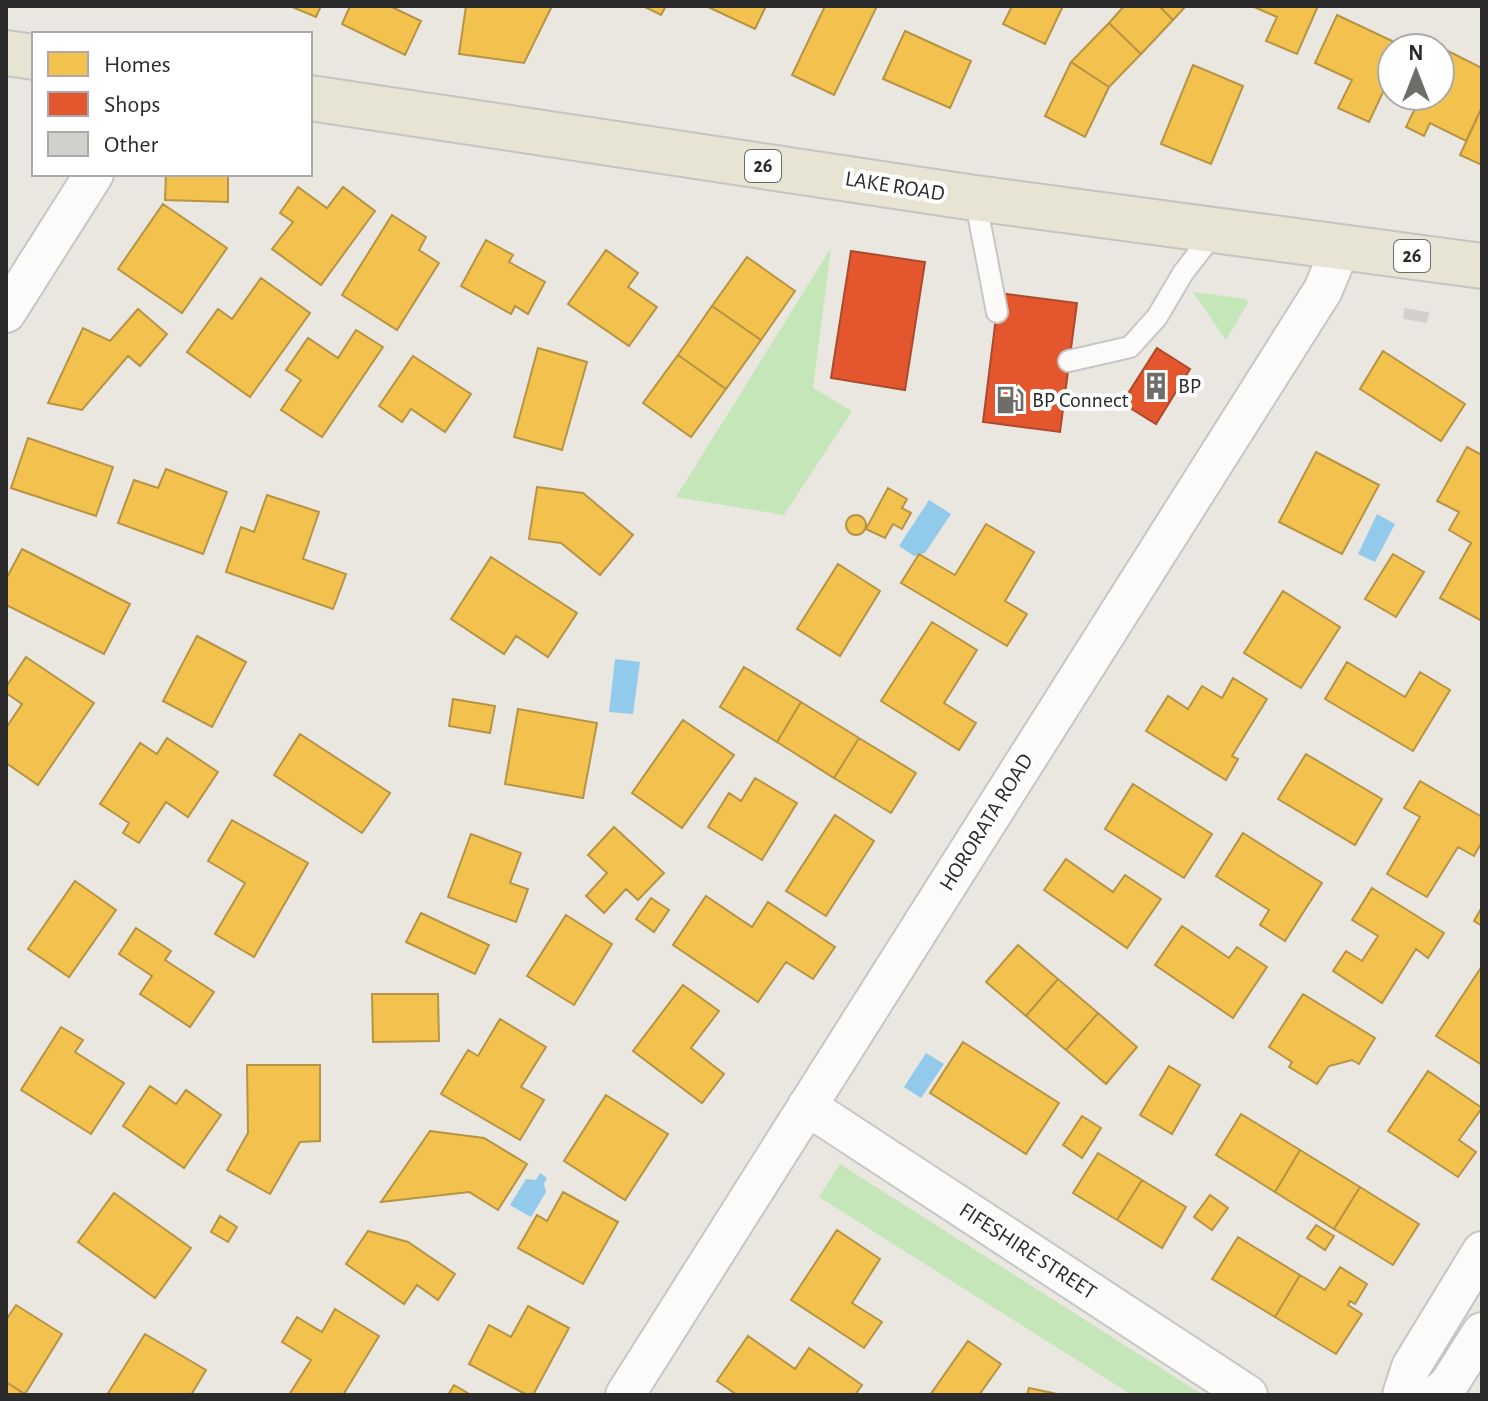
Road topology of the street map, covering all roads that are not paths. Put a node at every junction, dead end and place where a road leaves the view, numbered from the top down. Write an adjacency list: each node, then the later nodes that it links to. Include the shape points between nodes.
1 (6, 53): 2 (main road)
2 (32, 57)
3 (312, 98): 5 (main road, LAKE ROAD / 26)
4 (93, 176): 10 (street)
5 (975, 198): 6 (main road, LAKE ROAD / 26); 9 (lane)
6 (1217, 229): 7 (main road, LAKE ROAD / 26); 11 (lane, via 1130,347)
7 (1341, 247): 8 (main road, LAKE ROAD / 26); 12 (street, HORORATA ROAD, via 1323,290)
8 (1482, 266)
9 (997, 312)
10 (6, 313)
11 (1069, 361)
12 (807, 1106): 15 (street, HORORATA ROAD); 16 (street, FIFESHIRE STREET)
13 (1482, 1251): 14 (street)
14 (1466, 1325): 17 (street, via 1411,1367); 18 (street, via 1449,1384)
15 (625, 1395)
16 (1248, 1395)
17 (1402, 1395)
18 (1437, 1395)

